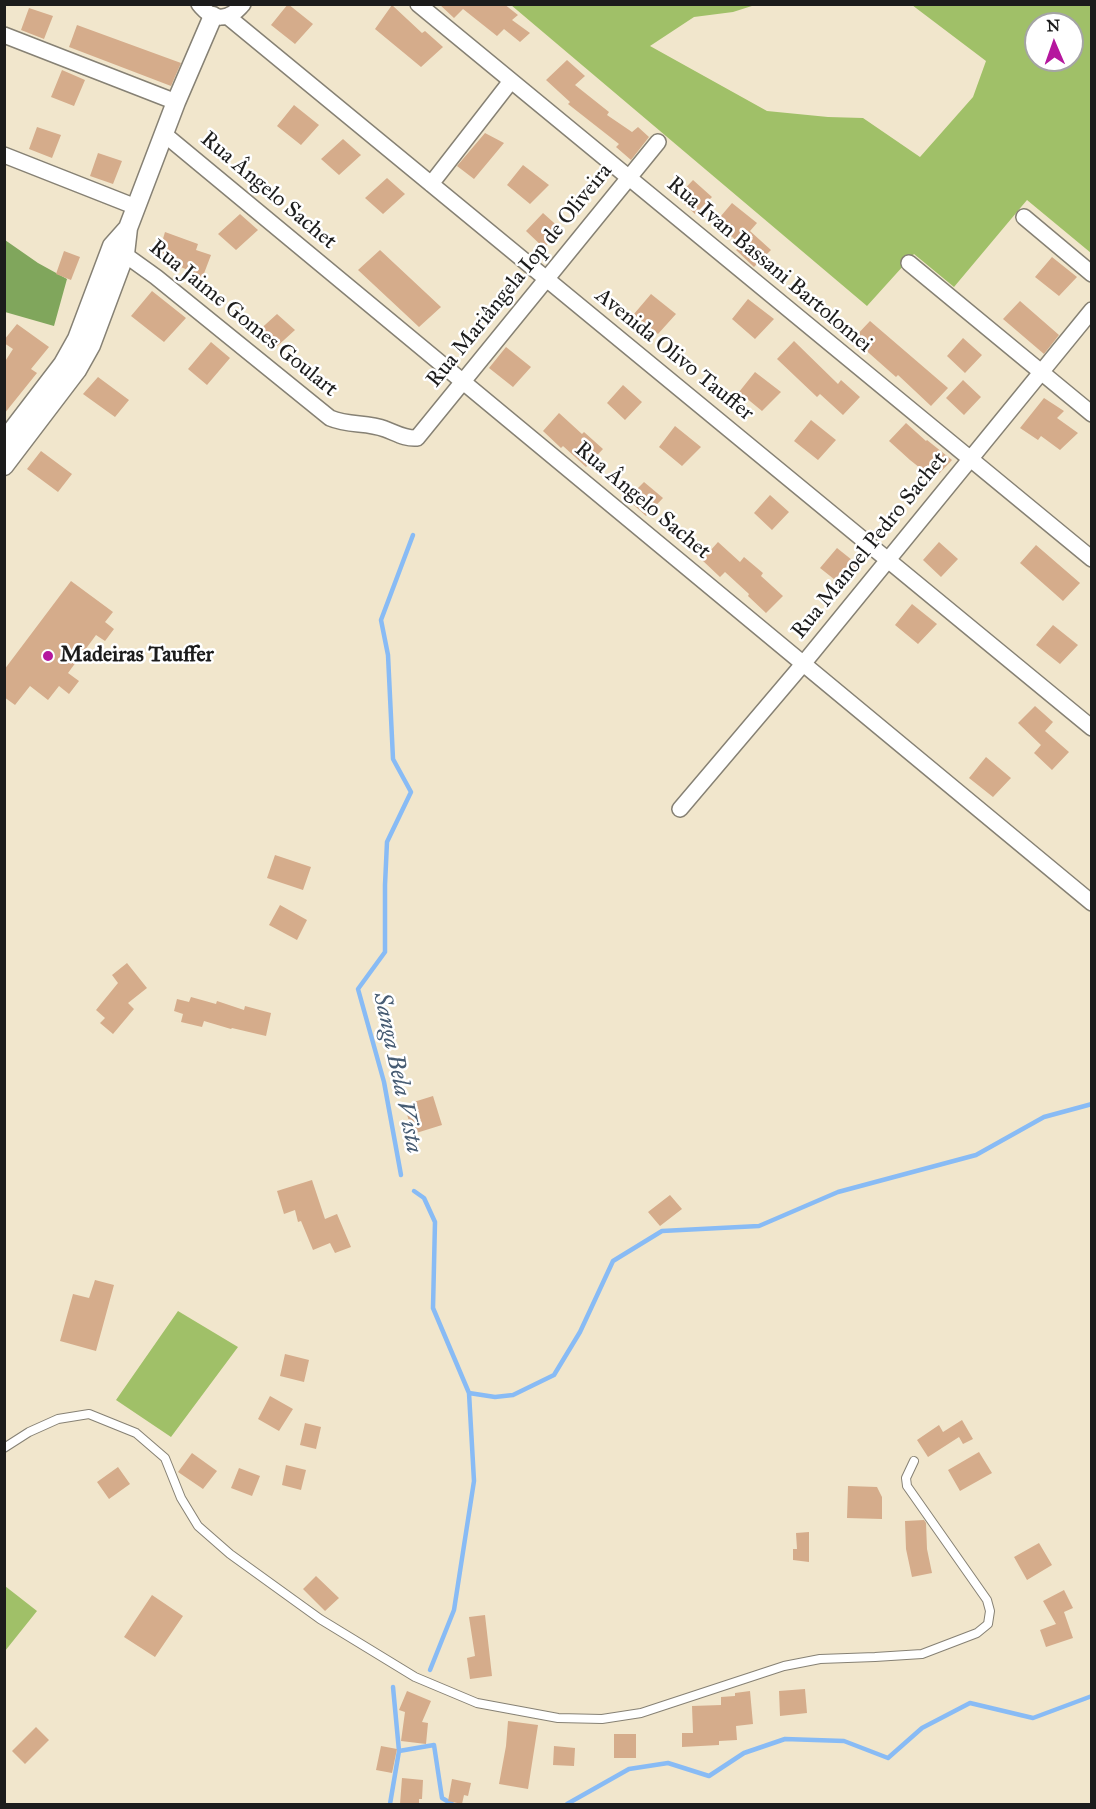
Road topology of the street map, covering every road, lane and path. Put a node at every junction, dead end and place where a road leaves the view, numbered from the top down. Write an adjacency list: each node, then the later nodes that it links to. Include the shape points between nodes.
1 (199, 4): 4 (street, Avenida Olivo Tauffer, via 204,11)
2 (243, 4): 4 (street, via 237,12)
3 (418, 4): 6 (street, Rua Ivan Bassani Bartolomei)
4 (220, 16): 7 (street); 12 (street, Avenida Olivo Tauffer)
5 (4, 35): 7 (street)
6 (511, 81): 11 (street, Rua Ivan Bassani Bartolomei); 12 (street)
7 (177, 102): 8 (street)
8 (164, 134): 13 (street); 21 (street, Rua Ângelo Sachet)
9 (658, 142): 11 (street, Rua Mariângela Iop de Oliveira)
10 (4, 155): 13 (street)
11 (628, 178): 18 (street, Rua Mariângela Iop de Oliveira); 25 (street, Rua Ivan Bassani Bartolomei)
12 (431, 184): 18 (street, Avenida Olivo Tauffer)
13 (136, 207): 15 (street)
14 (1024, 217): 17 (street)
15 (118, 250): 23 (street, Rua Jaime Gomes Goulart, via 330,418); 24 (street, via 63,364)
16 (909, 264): 20 (street)
17 (1092, 274)
18 (546, 279): 21 (street, Rua Mariângela Iop de Oliveira); 28 (street, Avenida Olivo Tauffer)
19 (1092, 310): 20 (street, Rua Manoel Pedro Sachet)
20 (1040, 372): 22 (street); 25 (street, Rua Manoel Pedro Sachet)
21 (462, 381): 23 (street, Rua Mariângela Iop de Oliveira); 29 (street, Rua Ângelo Sachet)
22 (1092, 414)
23 (417, 438)
24 (10, 442): 26 (street)
25 (969, 460): 27 (street, Rua Ivan Bassani Bartolomei); 28 (street, Rua Manoel Pedro Sachet)
26 (4, 466)
27 (1092, 559)
28 (887, 560): 29 (street, Rua Manoel Pedro Sachet); 30 (street, Avenida Olivo Tauffer)
29 (804, 664): 31 (street, Rua Manoel Pedro Sachet); 32 (street, Rua Ângelo Sachet)
30 (1092, 728)
31 (680, 809)
32 (1092, 903)
33 (4, 1448): 34 (lane, via 58,1419 89,1414 136,1433 165,1458 181,1498 198,1526 230,1554 321,1619 406,1672 477,1703 558,1718 602,1719 641,1713 784,1666 820,1659 922,1654 977,1633 988,1624 987,1600 907,1486 906,1478)
34 (914, 1461)

